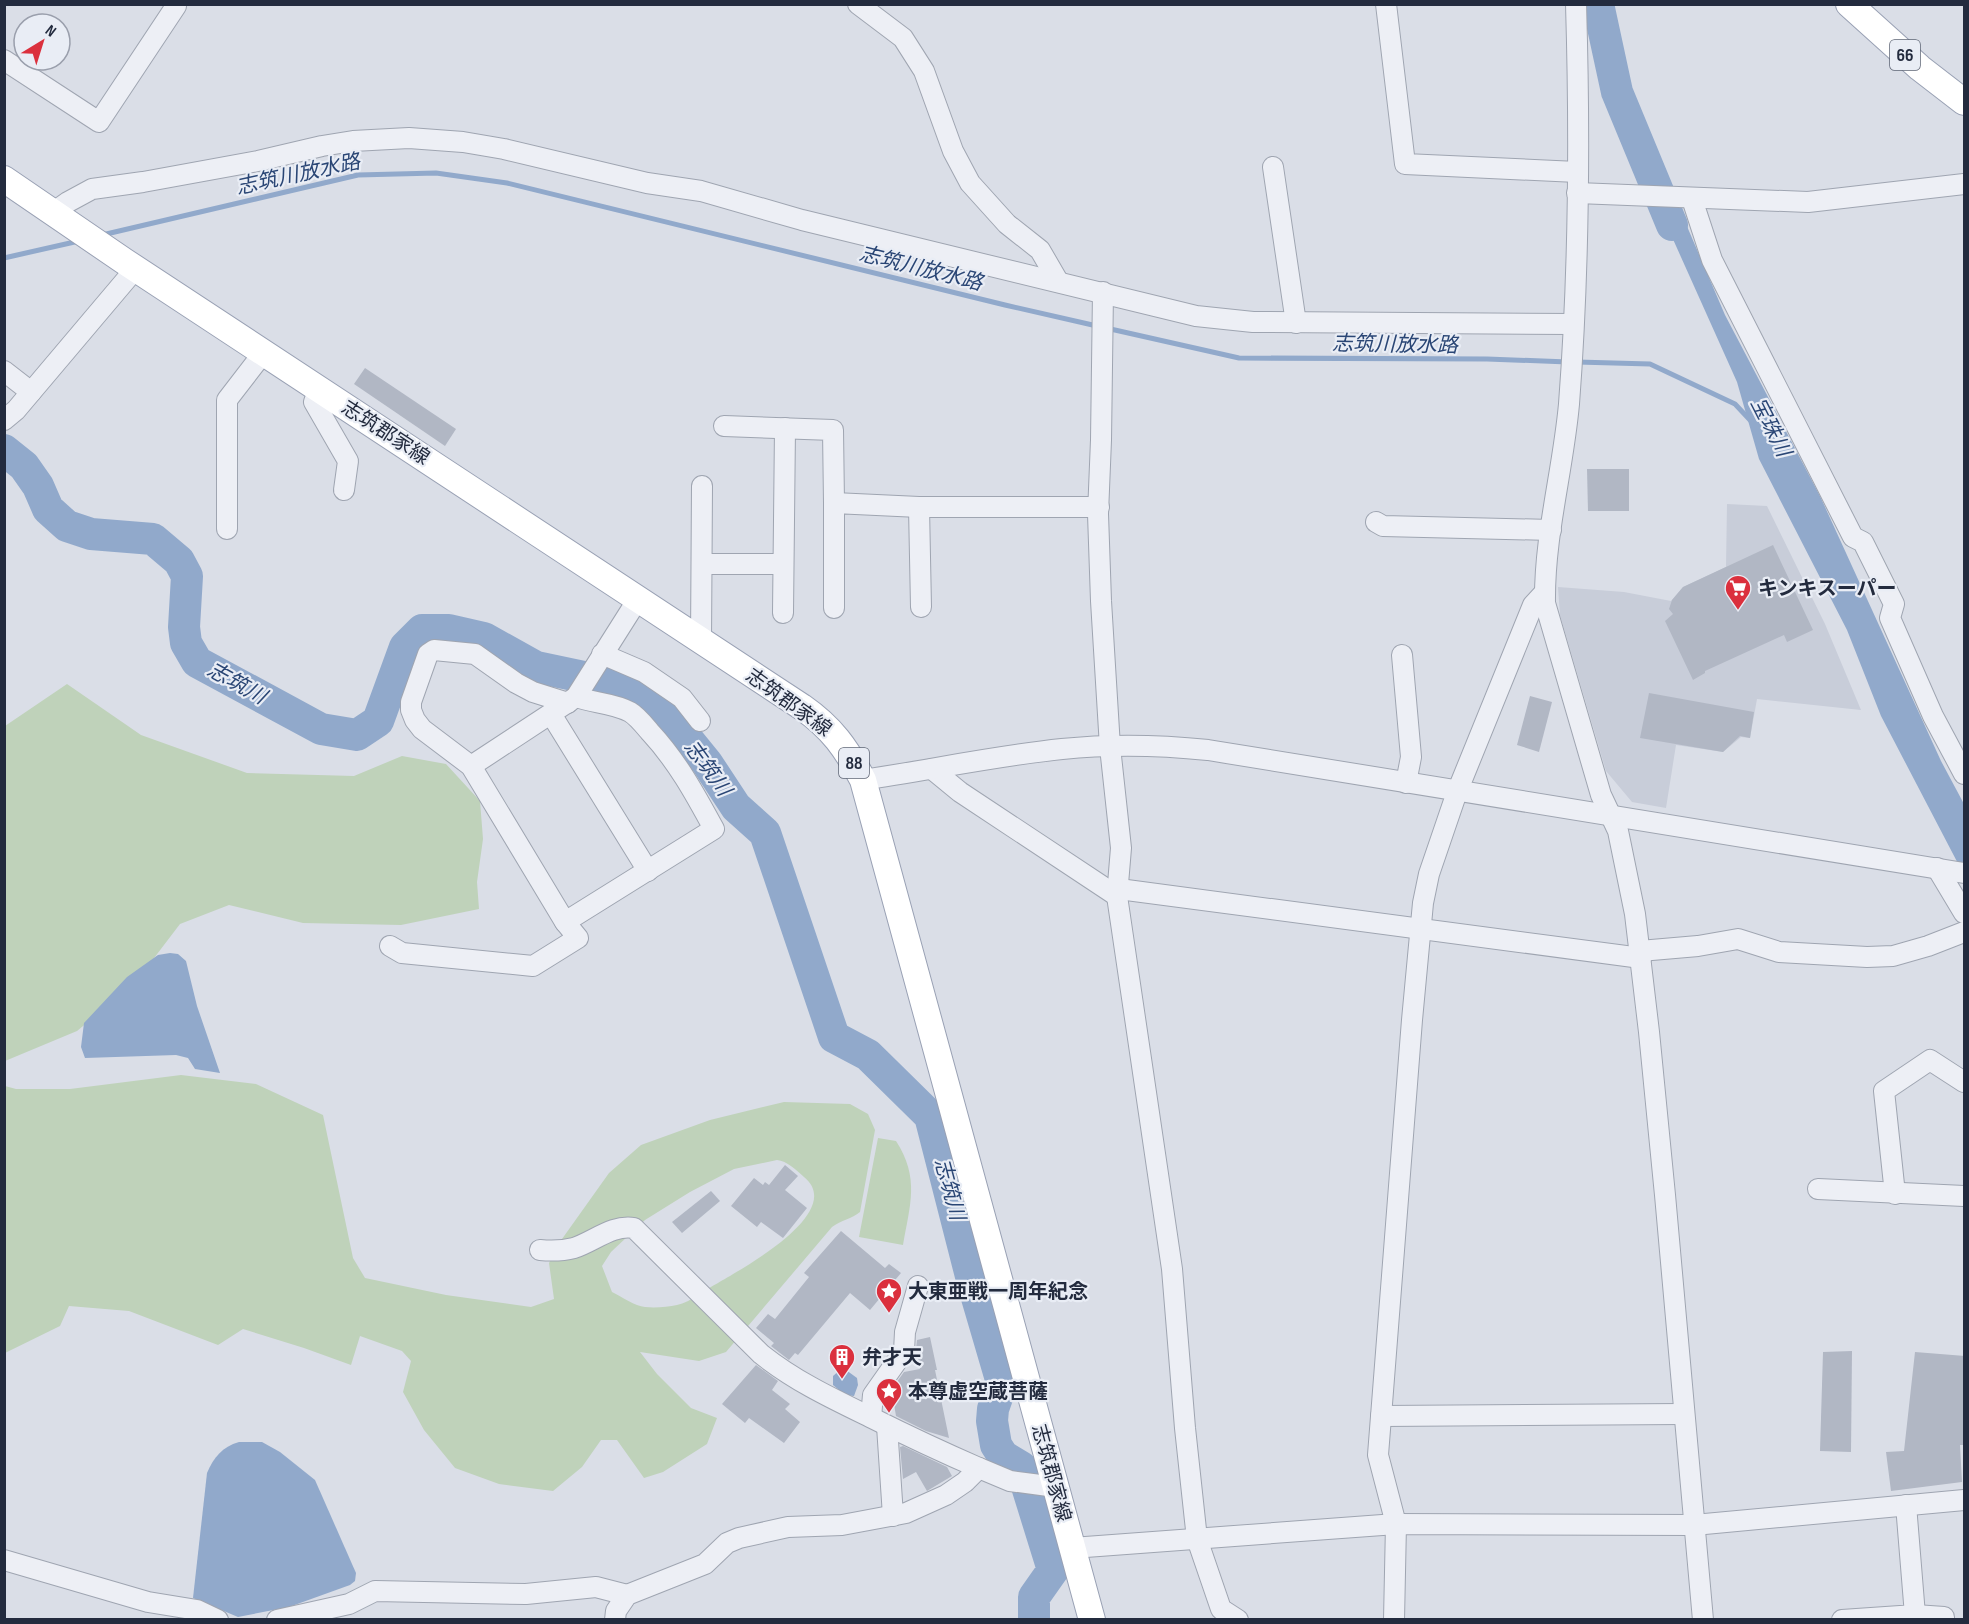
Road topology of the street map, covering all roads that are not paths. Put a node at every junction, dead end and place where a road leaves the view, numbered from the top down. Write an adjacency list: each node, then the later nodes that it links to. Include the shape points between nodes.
1 (858, 4): 16 (street, via 903,38 924,71 952,151 970,183 1007,224 1040,250)
2 (1386, 4): 9 (street, via 1406,164)
3 (1576, 4): 9 (street)
4 (1849, 4): 7 (main road, 66, via 1920,68)
5 (176, 6): 6 (street, via 99,122)
6 (4, 60)
7 (1965, 102)
8 (1273, 167): 18 (street)
9 (1577, 172): 12 (street)
10 (4, 179): 14 (main road, 志筑郡家線 / 88)
11 (1965, 184): 13 (street, via 1808,202)
12 (1577, 194): 13 (street); 19 (street)
13 (1688, 199): 51 (street, via 1734,306 1853,537 1863,542 1894,604 1890,618 1933,716)
14 (54, 212): 15 (main road, 志筑郡家線 / 88); 16 (street, via 92,189 322,146 380,139 463,142 637,181 701,191 802,220)
15 (130, 265): 20 (main road, 志筑郡家線 / 88); 23 (street)
16 (1058, 281): 17 (street)
17 (1103, 292): 18 (street, via 1196,316); 31 (street)
18 (1296, 323): 19 (street)
19 (1573, 328): 34 (street, via 1566,441)
20 (264, 352): 22 (main road, 志筑郡家線 / 88); 33 (street, via 227,400)
21 (4, 371): 23 (street)
22 (319, 388): 28 (street, via 314,402 348,461); 38 (main road, 志筑郡家線 / 88)
23 (31, 392): 24 (street)
24 (4, 420)
25 (724, 426): 26 (street)
26 (785, 428): 29 (street, via 833,430); 36 (street)
27 (702, 486): 35 (street)
28 (344, 490)
29 (834, 503): 30 (street); 40 (street)
30 (919, 507): 31 (street); 39 (street)
31 (1099, 507): 48 (street)
32 (1376, 522): 34 (street, via 1383,526)
33 (227, 529)
34 (1551, 530): 37 (street)
35 (702, 564): 36 (street); 42 (street)
36 (783, 564): 41 (street)
37 (1545, 592): 54 (street, via 1533,605); 55 (street, via 1601,795)
38 (638, 599): 42 (main road, 志筑郡家線 / 88); 44 (street)
39 (921, 607)
40 (834, 608)
41 (783, 613)
42 (701, 641): 52 (main road, 志筑郡家線 / 88, via 827,726 841,741)
43 (1402, 655): 53 (street, via 1410,757)
44 (598, 660): 45 (street); 47 (street, via 645,672 682,698)
45 (575, 696): 46 (street); 49 (street, via 533,692 475,654 434,650 428,654 411,711 422,729); 57 (street, via 632,713 669,752 714,829)
46 (551, 714): 49 (street); 57 (street)
47 (700, 721)
48 (1110, 747): 50 (street, via 1010,755); 53 (street, via 1208,750); 59 (street, via 1121,848)
49 (471, 766): 61 (street)
50 (932, 769): 52 (street); 59 (street, via 960,792)
51 (1965, 774)
52 (864, 780): 76 (main road, 志筑郡家線 / 88)
53 (1406, 783): 54 (street)
54 (1457, 792): 55 (street); 62 (street, via 1429,874)
55 (1612, 816): 56 (street); 65 (street, via 1628,875)
56 (1937, 868): 58 (street); 60 (street)
57 (648, 871): 61 (street)
58 (1961, 872)
59 (1118, 893): 62 (street); 82 (street, via 1172,1269)
60 (1965, 913)
61 (566, 922): 64 (street, via 578,938 533,966 402,953)
62 (1420, 929): 65 (street); 73 (street)
63 (1965, 933): 65 (street, via 1893,956 1779,952 1738,939)
64 (390, 946)
65 (1640, 954): 72 (street)
66 (1965, 1082): 68 (street, via 1930,1060 1884,1091)
67 (1818, 1189): 68 (street)
68 (1895, 1194): 69 (street)
69 (1965, 1196)
70 (540, 1250): 74 (street, via 573,1248 607,1233 634,1228 761,1354 807,1386)
71 (918, 1286): 74 (street, via 901,1323 902,1356 873,1395)
72 (1684, 1414): 73 (street); 81 (street)
73 (1381, 1416): 80 (street, via 1378,1455)
74 (879, 1422): 75 (street); 79 (street)
75 (979, 1468): 76 (street, via 1010,1481); 79 (street, via 946,1495)
76 (1048, 1486): 83 (main road, 志筑郡家線 / 88)
77 (1965, 1500): 78 (street)
78 (1906, 1505): 81 (street); 86 (street)
79 (893, 1516): 85 (street, via 842,1526 788,1527 739,1538 727,1543 705,1564)
80 (1396, 1524): 81 (street); 82 (street); 93 (street)
81 (1694, 1526): 94 (street)
82 (1197, 1539): 83 (street); 92 (street, via 1221,1608)
83 (1072, 1548): 91 (main road, 志筑郡家線 / 88)
84 (4, 1560): 88 (street, via 148,1602 197,1610)
85 (627, 1595): 89 (street, via 596,1587 526,1594 375,1591 349,1604); 90 (street)
86 (1916, 1614): 87 (street); 96 (street)
87 (1866, 1619): 95 (street)
88 (218, 1620)
89 (277, 1620)
90 (615, 1620)
91 (1092, 1620)
92 (1238, 1620)
93 (1394, 1620)
94 (1703, 1620)
95 (1842, 1620)
96 (1944, 1620)

